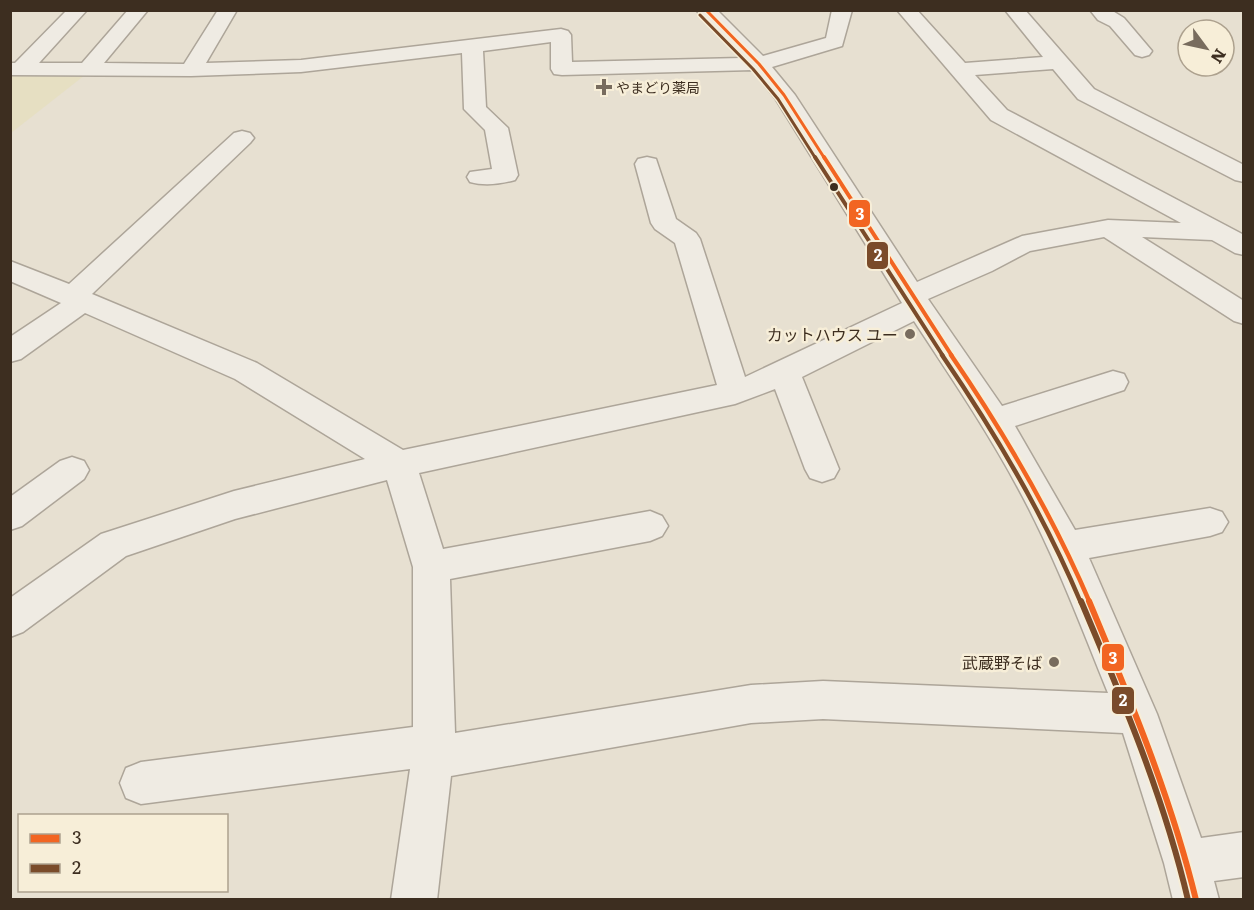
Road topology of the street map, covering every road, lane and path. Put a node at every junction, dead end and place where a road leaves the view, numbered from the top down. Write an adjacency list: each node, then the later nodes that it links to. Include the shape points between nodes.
1 (78, 10): 13 (street)
2 (139, 10): 14 (street)
3 (228, 10): 15 (street)
4 (705, 10): 12 (street)
5 (842, 10): 12 (street, via 835,42)
6 (906, 10): 16 (street)
7 (1014, 10): 11 (street)
8 (1099, 10): 10 (street, via 1117,22)
9 (472, 45): 12 (street, via 561,35 562,69); 15 (street, via 301,66); 20 (street, via 475,109 496,128 506,175)
10 (1142, 51)
11 (1060, 62): 16 (street); 19 (street, via 1086,94)
12 (759, 64): 27 (street, via 784,95)
13 (16, 69): 14 (street)
14 (88, 69): 15 (street)
15 (191, 70)
16 (958, 70): 23 (street, via 999,116)
17 (242, 138): 26 (street)
18 (647, 164): 32 (street, via 664,224 687,239)
19 (1244, 175)
20 (479, 177)
21 (1244, 226): 23 (street)
22 (1108, 228): 23 (street); 27 (street, via 1022,244); 28 (street)
23 (1218, 232): 24 (street)
24 (1244, 247)
25 (10, 270): 26 (street)
26 (78, 299): 29 (street); 34 (street, via 246,371)
27 (915, 301): 30 (street); 33 (street)
28 (1244, 314)
29 (10, 352)
30 (785, 374): 32 (street); 35 (street)
31 (1113, 381): 33 (street)
32 (735, 393): 34 (street)
33 (995, 420): 40 (street, via 1032,480)
34 (399, 464): 41 (street); 42 (street, via 234,505 114,545)
35 (822, 469)
36 (72, 470): 37 (street)
37 (10, 516)
38 (1210, 522): 40 (street)
39 (650, 526): 41 (street)
40 (1066, 547): 43 (street)
41 (431, 567): 44 (street)
42 (10, 620)
43 (1137, 714): 44 (street, via 824,700 751,704); 47 (street)
44 (433, 752): 45 (street); 48 (street)
45 (141, 783)
46 (1244, 854): 47 (street)
47 (1191, 881)
48 (414, 900)

